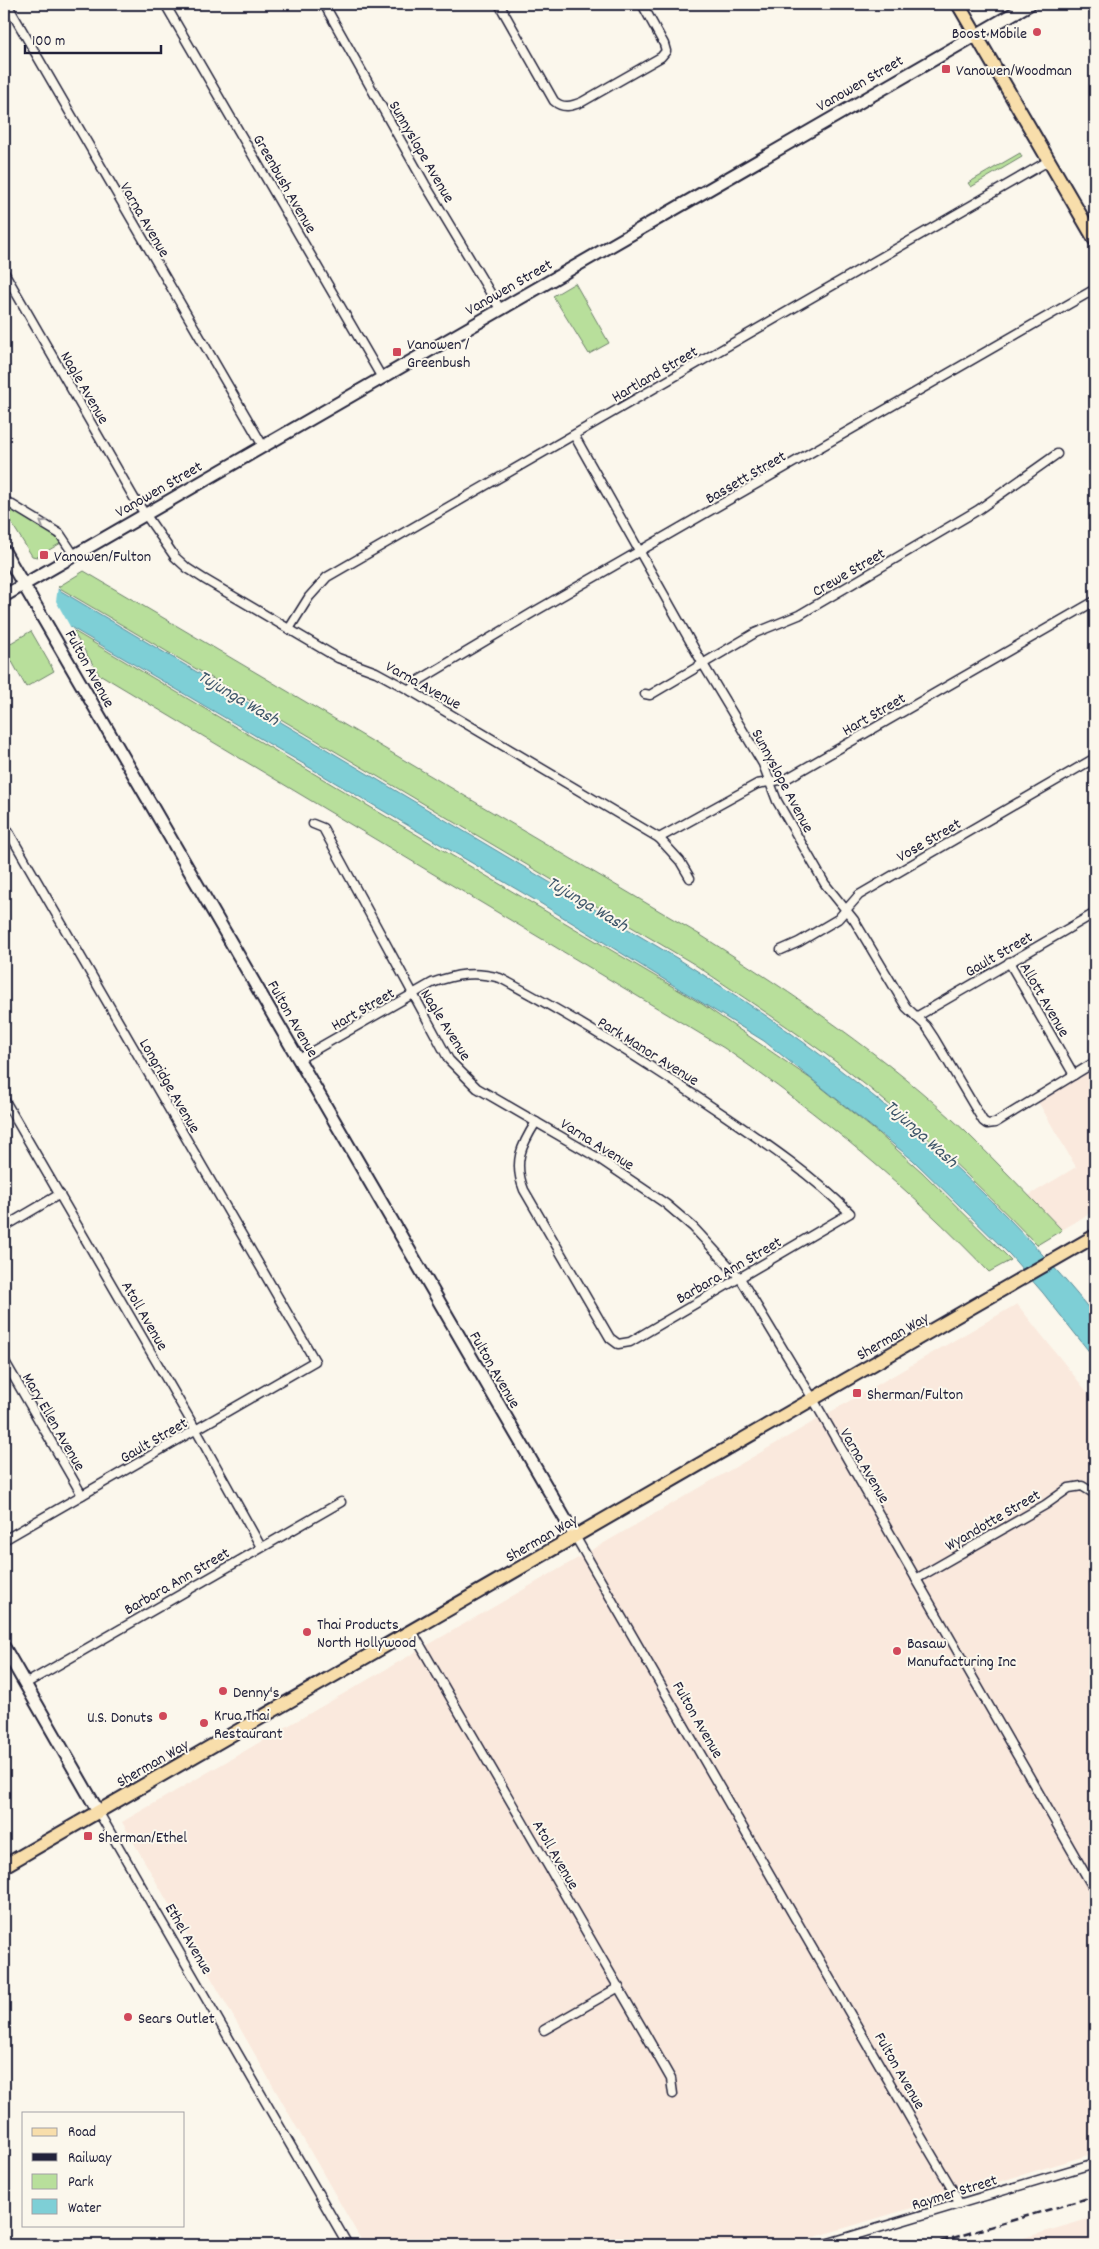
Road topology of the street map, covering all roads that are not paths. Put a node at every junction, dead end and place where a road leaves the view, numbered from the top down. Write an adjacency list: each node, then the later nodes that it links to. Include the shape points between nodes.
1 (7, 4): 16 (street, Varna Avenue)
2 (165, 4): 14 (street, Greenbush Avenue)
3 (324, 4): 13 (street, Sunnyslope Avenue)
4 (498, 4): 5 (street, via 554,101 569,106 582,102 661,57 666,51)
5 (643, 4)
6 (958, 4): 8 (main road)
7 (1030, 4): 8 (street, Vanowen Street)
8 (976, 34): 9 (main road); 13 (street, Vanowen Street)
9 (1050, 160): 10 (main road); 15 (street, Hartland Street)
10 (1095, 240)
11 (4, 272): 19 (street, Nagle Avenue)
12 (1095, 289): 20 (street, Bassett Street)
13 (500, 309): 14 (street, Vanowen Street)
14 (382, 378): 16 (street, Vanowen Street)
15 (574, 435): 20 (street, Sunnyslope Avenue); 26 (street, Hartland Street, via 327,578 309,597)
16 (263, 446): 19 (street, Vanowen Street)
17 (1057, 454): 27 (street, Crewe Street, via 978,510 799,615 755,633)
18 (4, 500): 22 (street, one-way to 18, via 60,534)
19 (146, 515): 22 (street, Vanowen Street); 26 (street, Varna Avenue, via 187,568)
20 (640, 552): 27 (street, Sunnyslope Avenue); 28 (street, Bassett Street, via 418,681)
21 (5, 554): 23 (street, Fulton Avenue)
22 (74, 555): 23 (street, Vanowen Street)
23 (24, 584): 24 (street, Vanowen Street); 42 (street, Fulton Avenue)
24 (6, 594)
25 (1095, 601): 31 (street, Hart Street, via 786,779)
26 (289, 629): 28 (street, Varna Avenue, via 338,658 376,672)
27 (703, 664): 29 (street, Crewe Street, via 650,695); 31 (street, Sunnyslope Avenue)
28 (411, 691): 34 (street, Varna Avenue)
29 (645, 694)
30 (1095, 758): 36 (street, Vose Street, via 859,895)
31 (771, 783): 34 (street, Hart Street, via 757,784); 36 (street, Sunnyslope Avenue, via 777,801 826,884)
32 (4, 824): 53 (street, Longridge Avenue)
33 (313, 824): 40 (street, Nagle Avenue, via 322,828)
34 (659, 838): 35 (street, Varna Avenue, via 680,860)
35 (690, 878)
36 (846, 909): 38 (street, Vose Street, via 838,919); 41 (street, Sunnyslope Avenue, via 903,1003)
37 (1095, 913): 39 (street, Gault Street)
38 (781, 950)
39 (1009, 962): 41 (street, Gault Street); 44 (street, Allott Avenue)
40 (412, 995): 42 (street, Hart Street); 46 (street, Nagle Avenue, via 449,1060 460,1072 477,1088); 48 (street, Park Manor Avenue, via 452,976 485,974 500,978 676,1081 766,1143)
41 (916, 1017): 44 (street, Sunnyslope Avenue, via 934,1038 982,1121 987,1124 996,1123)
42 (299, 1060): 59 (street, Fulton Avenue)
43 (1095, 1062): 44 (street)
44 (1074, 1075)
45 (4, 1099): 47 (street, Atoll Avenue)
46 (536, 1122): 51 (street, Varna Avenue, via 598,1158 666,1204 693,1227); 51 (street, Barbara Ann Street, via 521,1150 518,1167 524,1190 610,1338 618,1344 630,1342)
47 (60, 1194): 49 (street); 55 (street, Atoll Avenue)
48 (850, 1212): 51 (street, Barbara Ann Street)
49 (4, 1227)
50 (1095, 1236): 54 (main road, Sherman Way)
51 (740, 1278): 54 (street, Varna Avenue)
52 (4, 1360): 57 (street, Mary Ellen Avenue)
53 (315, 1361): 55 (street, Gault Street)
54 (813, 1398): 59 (main road, Sherman Way); 62 (street, Varna Avenue)
55 (196, 1430): 57 (street, Gault Street); 61 (street, Atoll Avenue)
56 (1095, 1494): 62 (street, Wyandotte Street, via 1082,1486 1069,1488 1046,1505)
57 (82, 1495): 60 (street, Gault Street)
58 (341, 1502): 61 (street, Barbara Ann Street)
59 (575, 1536): 63 (main road, Sherman Way); 73 (street, Fulton Avenue)
60 (4, 1540)
61 (261, 1547): 65 (street, Barbara Ann Street)
62 (916, 1579): 68 (street, Varna Avenue)
63 (412, 1631): 66 (main road, Sherman Way); 69 (street, Atoll Avenue)
64 (4, 1647): 65 (street, Ethel Avenue)
65 (25, 1684): 66 (street, Ethel Avenue)
66 (98, 1812): 67 (main road, Sherman Way); 74 (street, Ethel Avenue)
67 (4, 1866)
68 (1095, 1891)
69 (619, 1987): 70 (street); 71 (street, Atoll Avenue, via 671,2079)
70 (544, 2030)
71 (673, 2094)
72 (1095, 2164): 73 (street, Raymer Street)
73 (959, 2204): 75 (street, Raymer Street)
74 (348, 2245)
75 (822, 2245)

